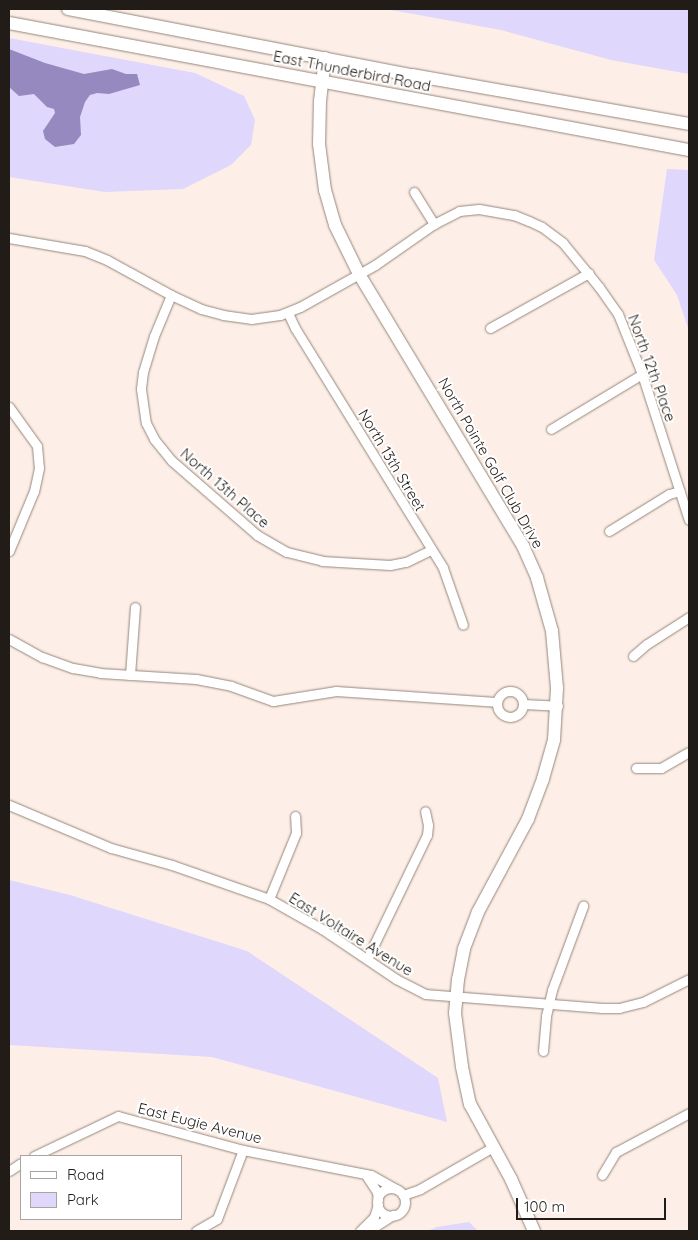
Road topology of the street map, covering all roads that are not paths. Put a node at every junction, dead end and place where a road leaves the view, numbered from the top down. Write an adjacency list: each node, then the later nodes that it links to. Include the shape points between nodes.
1 (68, 9): 3 (main road, East Thunderbird Road)
2 (9, 23): 4 (main road, East Thunderbird Road)
3 (325, 58): 4 (main road, North Pointe Golf Club Drive); 5 (main road, East Thunderbird Road)
4 (322, 82): 6 (main road, East Thunderbird Road); 11 (main road, North Pointe Golf Club Drive, via 319,144 325,190 335,225)
5 (689, 124)
6 (689, 150)
7 (414, 192): 8 (street)
8 (434, 224): 10 (street, North 12th Place, via 459,211 479,209 514,215 542,227 563,243); 11 (street, North 12th Place)
9 (9, 238): 12 (street, North 12th Place, via 84,251)
10 (588, 273): 14 (street); 15 (street, North 12th Place, via 618,314)
11 (359, 274): 13 (street, North 12th Place); 31 (main road, North Pointe Golf Club Drive, via 523,546 537,578 552,631)
12 (171, 295): 13 (street, North 12th Place, via 201,309 239,318); 21 (street, North 13th Place, via 154,336 141,388 146,423 172,461 257,535 287,552 322,561 390,565 406,562)
13 (288, 313): 21 (street, North 13th Street)
14 (490, 328)
15 (642, 374): 17 (street); 18 (street, North 12th Place)
16 (9, 407): 22 (street, via 37,446 39,468 34,491)
17 (551, 429)
18 (680, 491): 19 (street, North 12th Place); 20 (street, via 668,494)
19 (689, 520)
20 (609, 531)
21 (431, 550): 25 (street, North 13th Street, via 449,580)
22 (9, 551)
23 (135, 607): 28 (street)
24 (689, 617): 27 (street)
25 (462, 625)
26 (9, 640): 28 (street, via 73,668)
27 (633, 656)
28 (130, 675): 29 (street, via 196,679 231,686 273,701 336,691)
29 (496, 702): 30 (street, via 502,692 510,690 520,695); 30 (street, via 500,713 509,717 519,713)
30 (523, 704): 31 (street)
31 (558, 706): 41 (main road, North Pointe Golf Club Drive, via 554,740 543,779 528,819 478,912 464,949)
32 (689, 752): 33 (street, via 661,768)
33 (636, 768)
34 (9, 805): 37 (street, East Voltaire Avenue, via 111,848 172,865)
35 (426, 811): 39 (street, via 427,835)
36 (295, 816): 37 (street, via 296,833)
37 (269, 899): 39 (street, East Voltaire Avenue)
38 (583, 906): 42 (street)
39 (367, 959): 41 (street, East Voltaire Avenue, via 414,990)
40 (689, 979): 42 (street, East Voltaire Avenue, via 643,1002 619,1008)
41 (456, 996): 42 (street, East Voltaire Avenue); 45 (main road, North Pointe Golf Club Drive, via 456,1029 470,1104)
42 (548, 1004): 43 (street)
43 (543, 1051)
44 (689, 1112): 51 (street, via 616,1152)
45 (492, 1147): 53 (street, via 420,1189); 59 (main road, North Pointe Golf Club Drive)
46 (243, 1150): 47 (street, East Eugie Avenue, via 118,1116); 50 (street, East Eugie Avenue); 56 (street, via 217,1219)
47 (36, 1155)
48 (20, 1164): 49 (street)
49 (9, 1170)
50 (366, 1175): 52 (street, East Eugie Avenue); 54 (street, via 377,1192)
51 (602, 1175)
52 (394, 1188): 53 (street); 54 (street, via 382,1192)
53 (403, 1195): 55 (street, via 404,1208)
54 (378, 1203): 55 (street, via 385,1214); 57 (street, via 374,1217)
55 (393, 1215): 58 (street)
56 (196, 1231)
57 (360, 1231)
58 (368, 1231)
59 (534, 1231)

